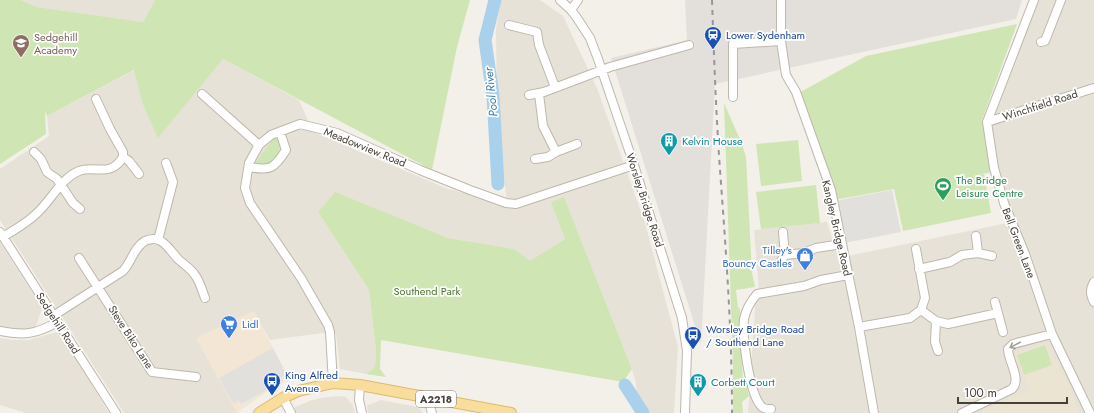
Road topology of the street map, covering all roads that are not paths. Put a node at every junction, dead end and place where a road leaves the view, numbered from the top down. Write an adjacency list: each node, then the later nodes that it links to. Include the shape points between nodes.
1 (560, 0): 6 (street, Worsley Bridge Road)
2 (578, 0): 6 (street)
3 (781, 0): 8 (street, Kangley Bridge Road)
4 (1034, 0): 19 (street, Bell Green Lane)
5 (1061, 0): 9 (street, via 1045,41)
6 (571, 10): 11 (street, Worsley Bridge Road, via 590,38)
7 (509, 25): 12 (street, via 537,32)
8 (781, 41): 17 (street, via 733,44); 37 (street, Kangley Bridge Road, via 786,75 796,92 831,190)
9 (1041, 42)
10 (689, 45): 11 (street)
11 (602, 70): 12 (street); 28 (street, Worsley Bridge Road)
12 (555, 87): 15 (street)
13 (1094, 88): 19 (street, Winchfield Road)
14 (202, 94): 22 (street)
15 (539, 94): 16 (street); 24 (street, via 543,126)
16 (529, 95)
17 (733, 97)
18 (96, 99): 25 (street, via 123,152)
19 (987, 122): 58 (street, Bell Green Lane, via 994,168 1004,203 1025,254)
20 (280, 132): 22 (street, Meadowview Road, via 271,135); 28 (street, Meadowview Road, via 300,124 337,134 420,170 511,204); 29 (street, via 286,150 282,157 267,169)
21 (577, 144): 24 (street)
22 (259, 145): 29 (street, Meadowview Road)
23 (34, 152): 31 (street, via 41,159 47,172)
24 (556, 152): 26 (street, via 548,157)
25 (123, 158): 30 (street, via 129,161); 31 (street, via 121,162 103,171 80,170)
26 (535, 159)
27 (166, 163): 36 (street, via 173,182)
28 (634, 165): 72 (street, Worsley Bridge Road, via 684,324 687,352)
29 (249, 167): 61 (street, Meadowview Road, via 245,188 250,203 301,278 328,325)
30 (139, 174)
31 (62, 184): 32 (street, via 73,203); 34 (street, via 37,214)
32 (80, 209)
33 (783, 232): 40 (street)
34 (2, 234): 53 (street, Sedgehill Road)
35 (976, 236): 39 (street)
36 (158, 240): 47 (street, via 139,245 128,266); 48 (street, via 170,248 195,275)
37 (842, 244): 40 (street); 45 (street, Kangley Bridge Road)
38 (916, 249): 44 (street)
39 (978, 253): 41 (street); 44 (street, via 962,255 950,262)
40 (785, 255): 43 (street)
41 (992, 256)
42 (79, 258): 47 (street)
43 (779, 264)
44 (919, 269): 51 (street, via 925,298)
45 (848, 275): 55 (street, Kangley Bridge Road); 65 (street, via 757,294 751,302 744,319 747,365 753,389 761,406)
46 (1094, 282): 50 (street, via 1091,295)
47 (99, 286): 53 (street); 60 (street, Steve Biko Lane, via 152,372)
48 (205, 298)
49 (995, 302): 52 (street)
50 (1094, 302)
51 (921, 310): 54 (street); 55 (street, via 910,318)
52 (998, 313): 54 (street, via 948,324); 57 (street)
53 (55, 319): 56 (street, via 44,329 28,334); 66 (street, Sedgehill Road)
54 (936, 321): 59 (street, via 935,342)
55 (859, 327): 73 (street, Kangley Bridge Road)
56 (0, 331)
57 (1003, 332)
58 (1052, 334): 74 (street, one-way to 74, via 1013,344 1008,349 1008,356 1016,386); 75 (street, Bell Green Lane)
59 (938, 351)
60 (196, 377)
61 (333, 383): 62 (main road, A2218); 63 (main road, A2218, via 307,388)
62 (360, 385): 64 (main road, A2218); 69 (street)
63 (283, 398): 67 (main road, A2218); 68 (street)
64 (431, 398): 70 (street); 71 (main road, A2218)
65 (771, 409)
66 (116, 413)
67 (259, 413)
68 (291, 413)
69 (362, 413)
70 (432, 413)
71 (511, 413)
72 (685, 413)
73 (874, 413)
74 (962, 413)
75 (1090, 413)

